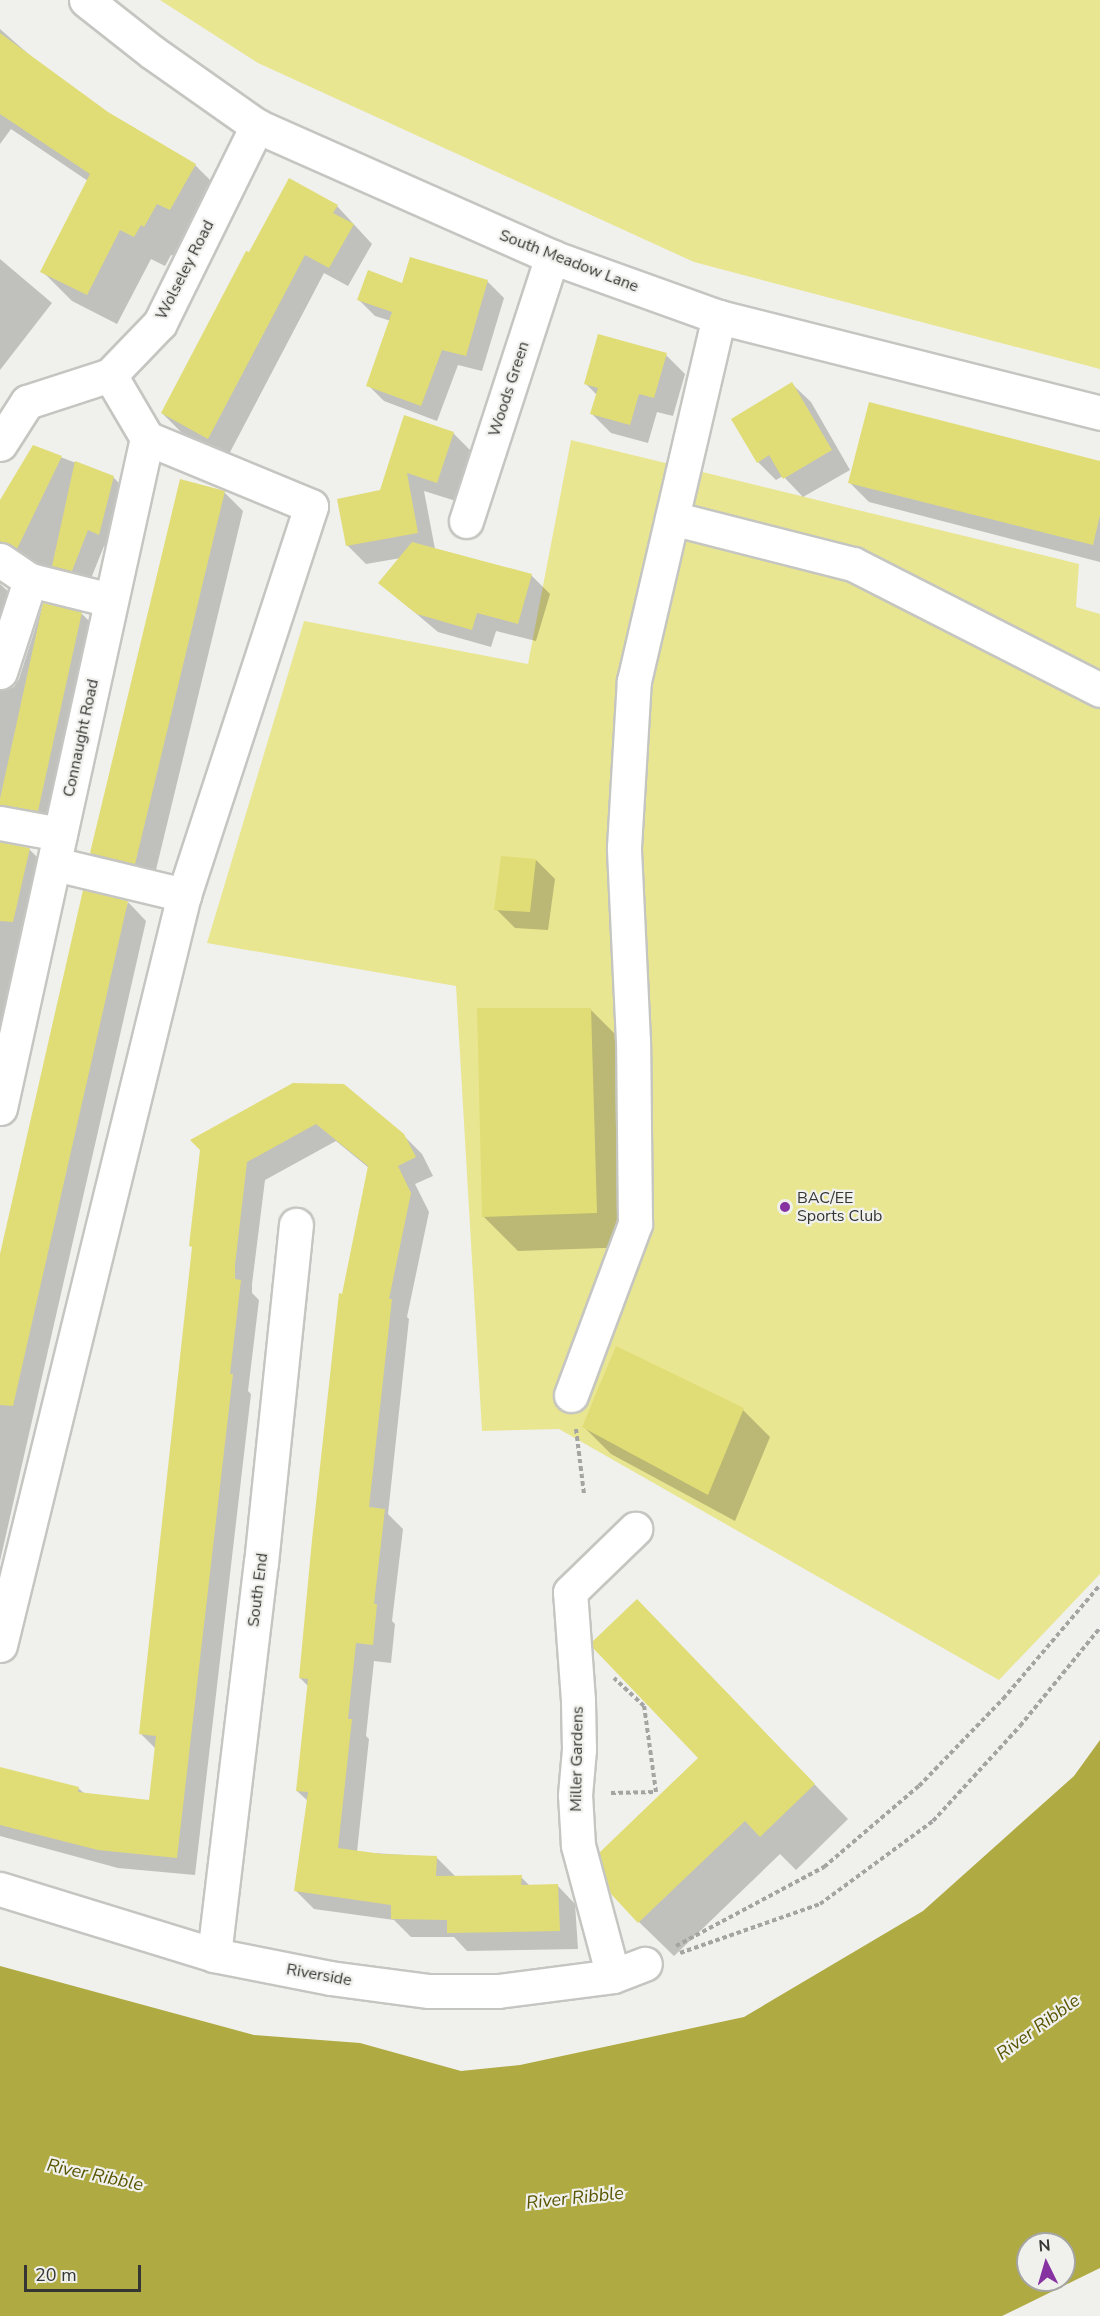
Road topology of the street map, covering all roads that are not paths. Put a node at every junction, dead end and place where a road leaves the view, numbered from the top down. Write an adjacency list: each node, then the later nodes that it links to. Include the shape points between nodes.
1 (86, 0): 2 (street, South Meadow Lane)
2 (257, 126): 3 (street, South Meadow Lane); 5 (street, Wolseley Road, via 160,323)
3 (552, 258): 4 (street, South Meadow Lane); 10 (street, Woods Green)
4 (719, 317): 6 (street, South Meadow Lane); 9 (street)
5 (110, 375): 7 (street); 8 (street, Wolseley Road, via 27,402)
6 (1100, 413)
7 (147, 438): 13 (street, Connaught Road); 18 (street, via 311,506)
8 (0, 444)
9 (672, 518): 15 (street, via 854,564); 21 (street, via 634,681 624,847 636,1224)
10 (466, 521)
11 (0, 560): 12 (street)
12 (30, 580): 13 (street); 14 (street)
13 (111, 600): 17 (street, Connaught Road)
14 (0, 672)
15 (1100, 690)
16 (0, 823): 17 (street)
17 (57, 849): 18 (street); 19 (street, Connaught Road)
18 (184, 895): 23 (street)
19 (0, 1108)
20 (296, 1225): 25 (street, South End)
21 (571, 1395)
22 (635, 1528): 27 (street, Miller Gardens, via 570,1592 579,1739 574,1795 578,1845)
23 (0, 1645)
24 (0, 1889): 25 (street, Riverside)
25 (214, 1955): 27 (street, Riverside, via 330,1978 429,1991 498,1991)
26 (645, 1964): 27 (street, Riverside)
27 (613, 1976)

